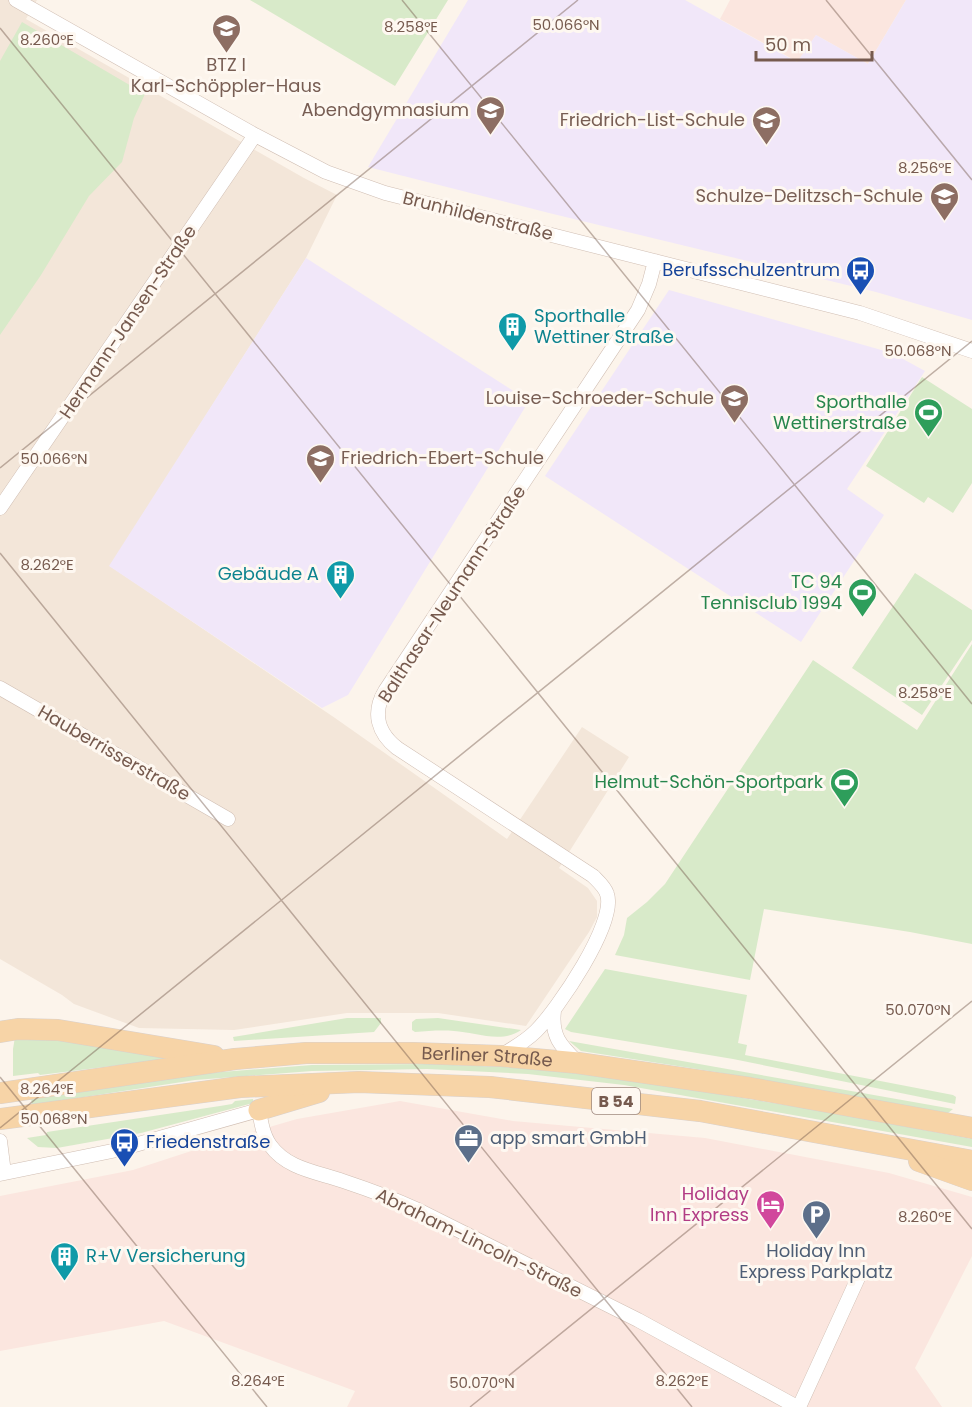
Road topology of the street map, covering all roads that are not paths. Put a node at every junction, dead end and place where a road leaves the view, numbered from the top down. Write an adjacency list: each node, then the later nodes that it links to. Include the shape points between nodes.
1 (16, 0): 2 (street, Brunhildenstraße)
2 (255, 135): 3 (street, Brunhildenstraße, via 364,186); 5 (street, Hermann-Jansen-Straße)
3 (655, 261): 4 (street, Brunhildenstraße, via 860,313); 8 (street, Balthasar-Neumann-Straße, via 638,310 385,691 378,711 383,735 396,748 593,876 607,895 608,913 603,928)
4 (972, 351)
5 (0, 508)
6 (0, 688): 7 (street, Hauberrisserstraße)
7 (228, 819)
8 (554, 1011): 10 (street, Balthasar-Neumann-Straße, via 527,1040); 12 (street, via 557,1039)
9 (0, 1032): 11 (main road, via 58,1030)
10 (501, 1056): 11 (main road, Berliner Straße / B 54, via 306,1053); 12 (main road, Berliner Straße / B 54)
11 (236, 1059): 14 (main road, Berliner Straße / B 54)
12 (578, 1063): 17 (main road, Berliner Straße / B 54, via 750,1088)
13 (359, 1082): 15 (main road); 16 (main road, Berliner Straße / B 54, via 240,1087); 19 (main road, Berliner Straße / B 54, via 548,1092 700,1111)
14 (0, 1093)
15 (259, 1110): 21 (street, via 117,1150); 24 (street, Abraham-Lincoln-Straße, via 270,1145 296,1166 416,1209 638,1320)
16 (0, 1119)
17 (972, 1128)
18 (0, 1141): 21 (street)
19 (870, 1143): 20 (main road, Berliner Straße / B 54); 22 (main road)
20 (972, 1161)
21 (2, 1173)
22 (972, 1180)
23 (858, 1278): 24 (street, Abraham-Lincoln-Straße)
24 (798, 1407)

